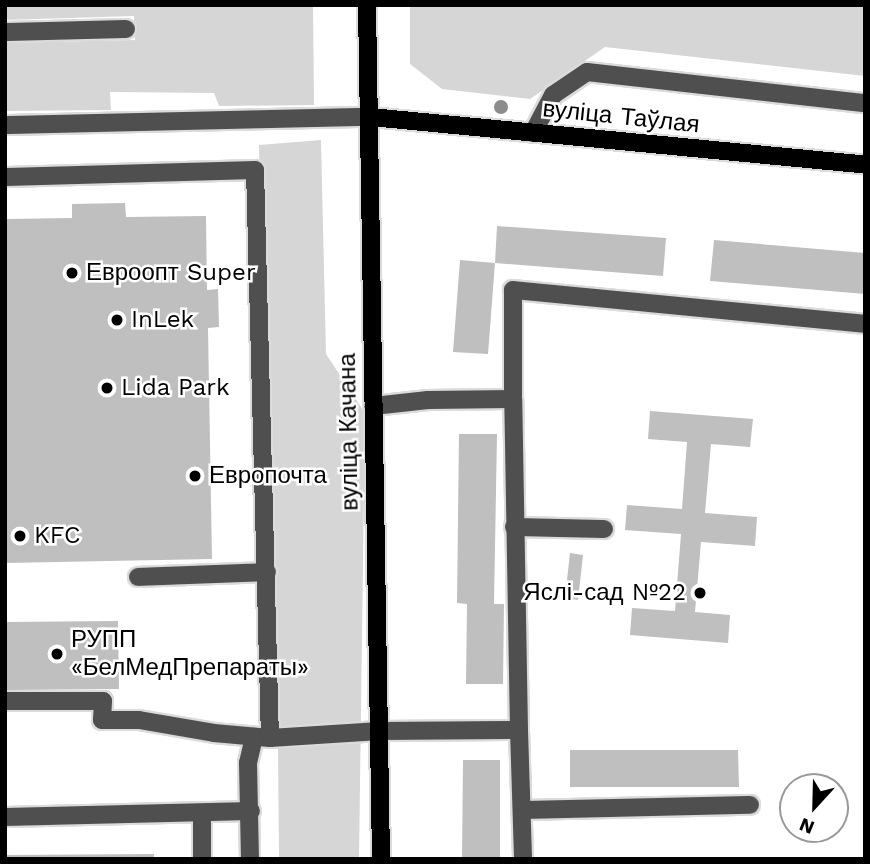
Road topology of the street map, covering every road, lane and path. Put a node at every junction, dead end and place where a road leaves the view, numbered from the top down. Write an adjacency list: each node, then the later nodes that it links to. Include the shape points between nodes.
1 (368, 5): 5 (main road, вуліца Качана)
2 (126, 29): 3 (lane)
3 (5, 32)
4 (865, 103): 7 (lane, via 587,72 553,95)
5 (371, 117): 6 (lane); 7 (main road, вуліца Таўлая); 12 (main road, вуліца Качана)
6 (5, 125)
7 (533, 133): 8 (main road, вуліца Таўлая)
8 (865, 165)
9 (5, 177): 15 (lane, via 255,170)
10 (865, 324): 11 (lane, via 513,290)
11 (513, 399): 12 (lane); 13 (lane)
12 (373, 406): 19 (main road, вуліца Качана)
13 (514, 527): 14 (lane); 18 (lane)
14 (604, 528)
15 (267, 572): 16 (lane); 20 (lane)
16 (138, 577)
17 (5, 701): 20 (lane, via 103,701 102,720 139,720)
18 (519, 730): 19 (lane); 22 (lane)
19 (380, 731): 20 (lane); 28 (main road, вуліца Качана)
20 (262, 737): 23 (lane, via 248,763)
21 (750, 806): 22 (lane)
22 (522, 810): 29 (lane)
23 (251, 811): 24 (lane); 27 (lane)
24 (202, 813): 25 (lane); 26 (lane)
25 (5, 817)
26 (202, 859)
27 (250, 859)
28 (381, 859)
29 (523, 859)

